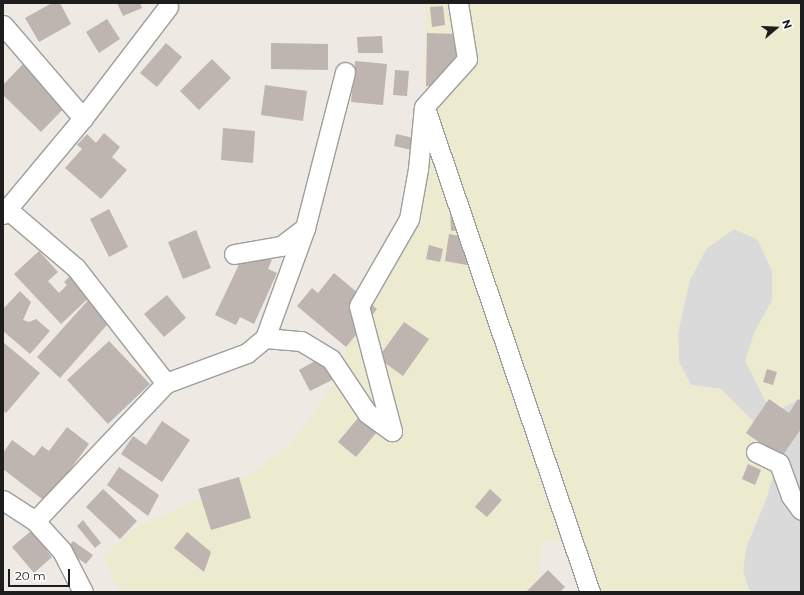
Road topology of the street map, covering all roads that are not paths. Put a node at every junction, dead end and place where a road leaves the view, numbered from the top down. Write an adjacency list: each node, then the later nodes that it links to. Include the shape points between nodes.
1 (458, 3): 5 (street, via 467,59)
2 (168, 6): 6 (street)
3 (3, 25): 6 (street)
4 (346, 72): 8 (street)
5 (424, 107): 10 (street, via 418,170 409,219 359,306 392,431 367,413 331,359 301,341); 17 (street)
6 (83, 118): 7 (street)
7 (5, 211): 11 (street, via 76,268)
8 (305, 228): 9 (street, via 281,246); 10 (street)
9 (234, 254)
10 (265, 338): 11 (street, via 247,353)
11 (166, 383): 15 (street)
12 (756, 452): 14 (street, via 779,463 791,496)
13 (3, 500): 15 (street)
14 (801, 510)
15 (35, 521): 16 (street, via 62,551)
16 (83, 592)
17 (590, 592)

